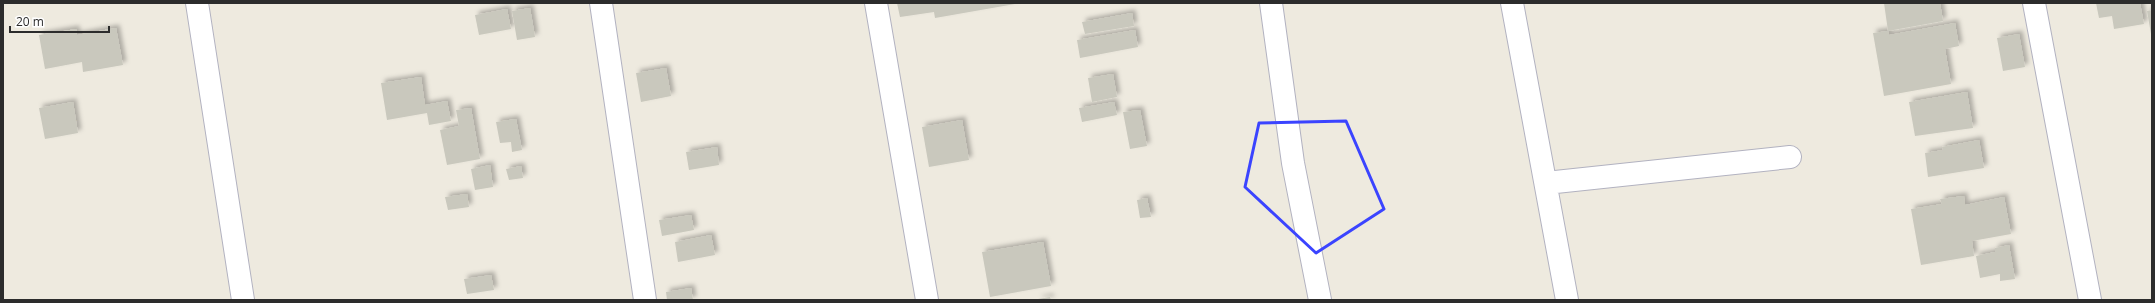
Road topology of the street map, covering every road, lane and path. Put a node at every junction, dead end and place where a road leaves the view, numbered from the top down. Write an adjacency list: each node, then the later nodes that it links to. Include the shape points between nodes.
1 (197, 3): 9 (street)
2 (601, 3): 10 (street)
3 (876, 3): 11 (street)
4 (1271, 3): 12 (street, via 1294,163)
5 (1512, 3): 8 (street)
6 (2034, 3): 14 (street)
7 (1790, 157): 8 (street)
8 (1546, 183): 13 (street)
9 (243, 300)
10 (645, 300)
11 (927, 300)
12 (1320, 300)
13 (1567, 300)
14 (2090, 300)

